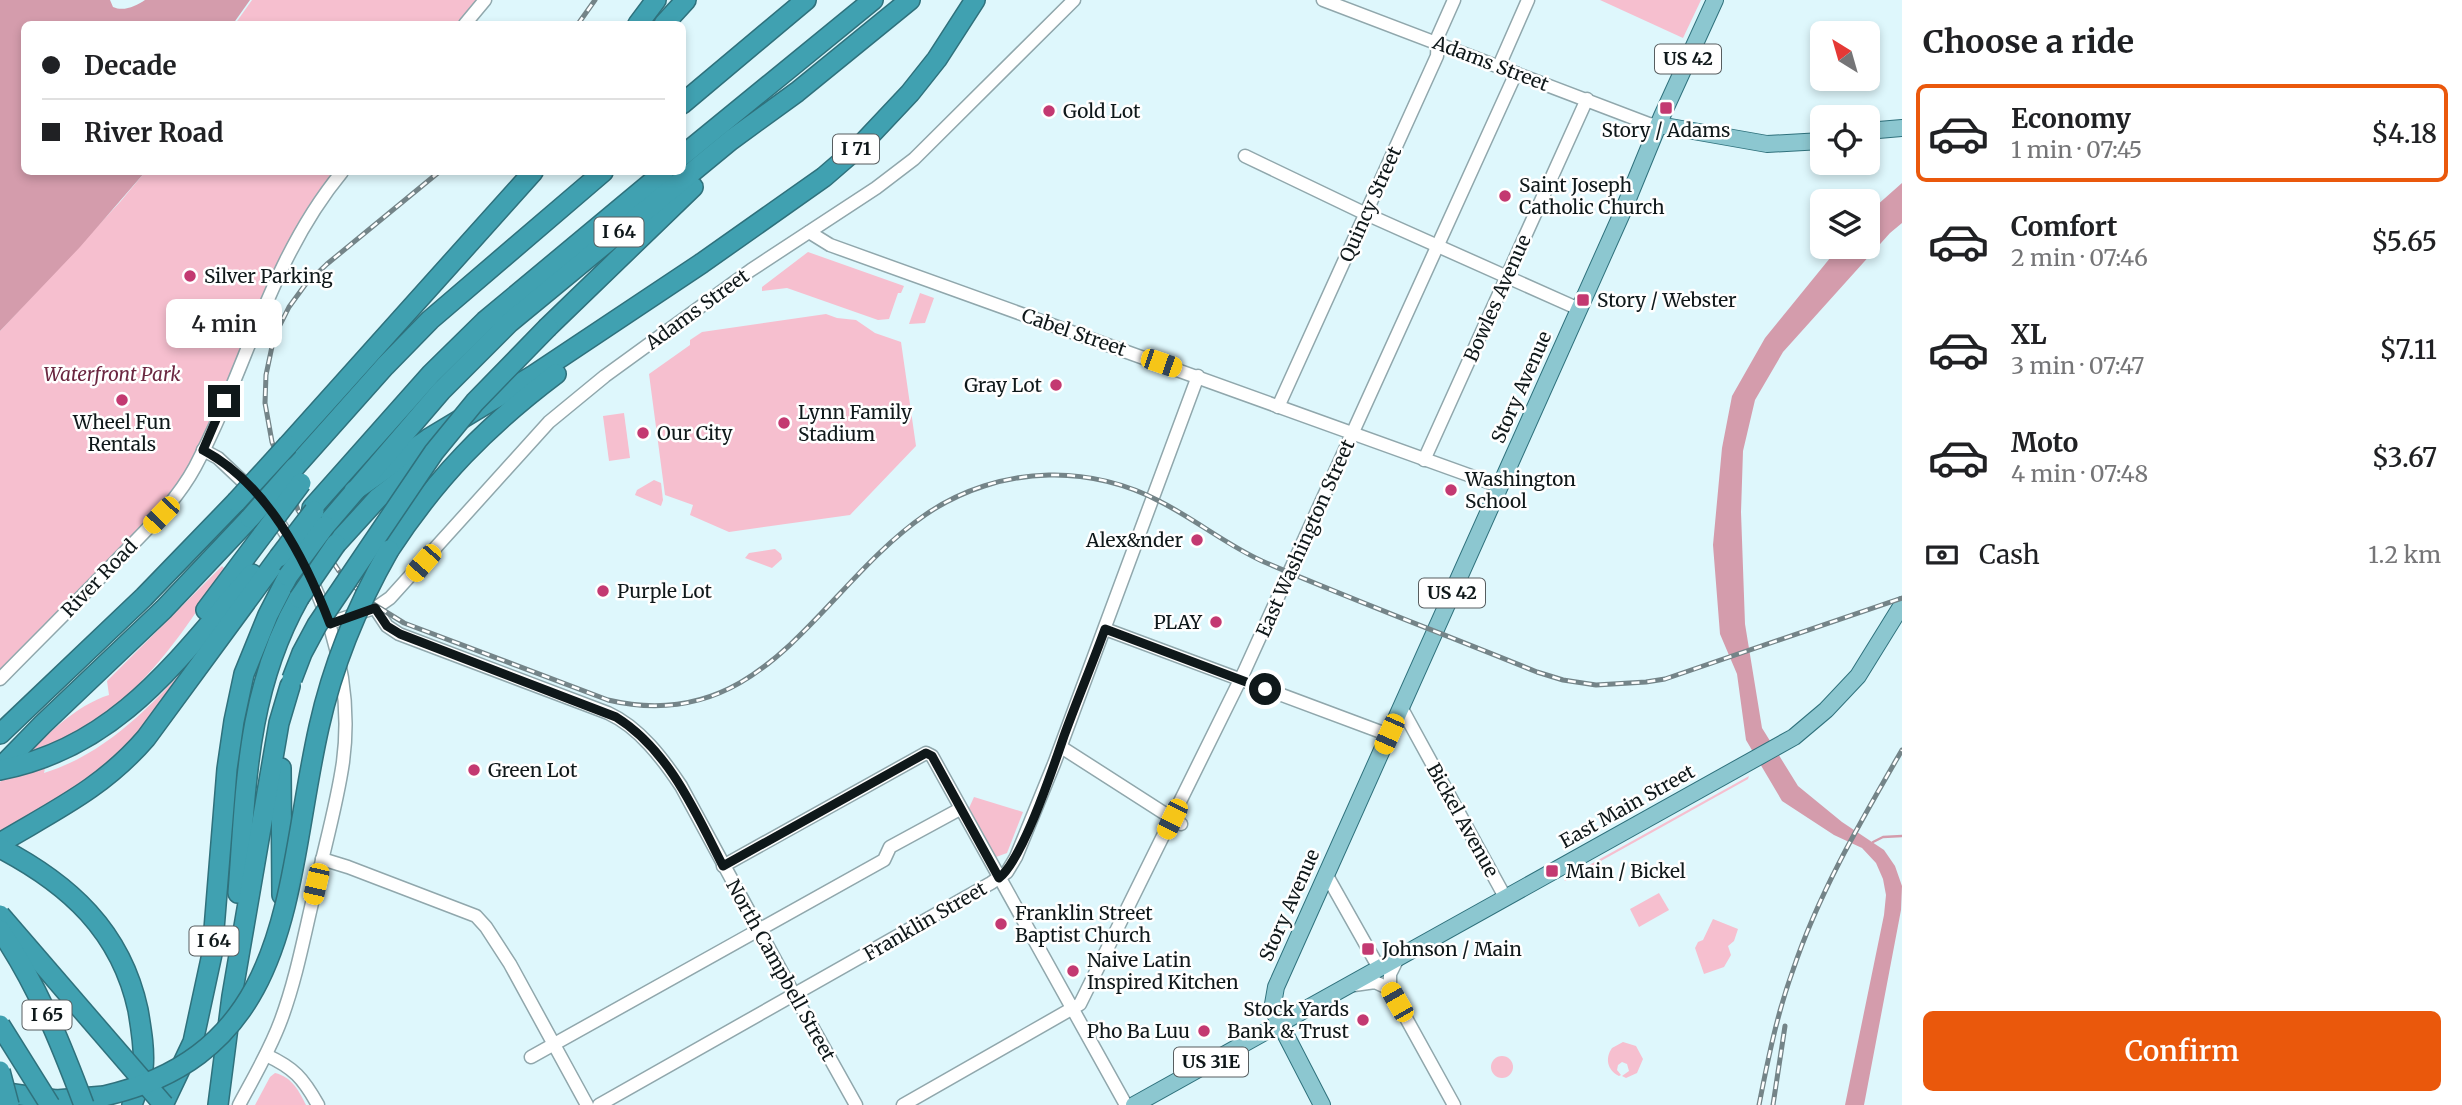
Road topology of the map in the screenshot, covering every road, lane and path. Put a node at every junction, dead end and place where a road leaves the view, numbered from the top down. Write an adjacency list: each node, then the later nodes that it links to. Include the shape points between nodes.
1 (485, 0): 14 (street)
2 (656, 0): 15 (highway)
3 (686, 0): 16 (highway)
4 (806, 0): 23 (highway)
5 (860, 0): 18 (highway)
6 (873, 0): 18 (highway)
7 (910, 0): 21 (highway, I 64)
8 (975, 0): 38 (highway, I 71, via 924,76 861,145 809,189)
9 (1074, 0): 36 (street, Adams Street, via 928,147)
10 (1323, 0): 17 (street, Adams Street)
11 (1454, 0): 17 (street, Quincy Street)
12 (1528, 0): 19 (street)
13 (1715, 0): 24 (main road, Story Avenue / US 42)
14 (468, 21)
15 (640, 21)
16 (667, 21)
17 (1437, 43): 19 (street, Adams Street); 35 (street, Quincy Street, via 1437,56)
18 (816, 46): 28 (highway)
19 (1499, 66): 20 (street, Adams Street)
20 (1516, 73): 22 (street, Adams Street); 37 (street, East Washington Street)
21 (797, 92): 50 (highway, I 64, via 509,323 441,391); 59 (highway, bridge, via 669,209 475,402 433,452 317,625)
22 (1587, 99): 24 (street, Adams Street); 39 (street, Bowles Avenue)
23 (686, 101)
24 (1659, 125): 27 (main road, via 1767,144); 40 (main road, Story Avenue / US 42)
25 (1902, 128): 26 (main road)
26 (1880, 130)
27 (1810, 142)
28 (686, 153)
29 (1245, 156): 35 (street)
30 (340, 175): 46 (street, River Road, via 313,211 278,274)
31 (519, 175): 41 (highway)
32 (530, 175): 41 (highway)
33 (599, 175): 48 (highway, via 483,273)
34 (660, 175): 51 (highway, via 485,320 431,374)
35 (1366, 214): 37 (street); 44 (street, Quincy Street)
36 (809, 232): 43 (street, Cabel Street, via 830,245); 54 (street, Adams Street, via 583,392 520,452 408,580)
37 (1437, 246): 39 (street); 45 (street, East Washington Street)
38 (702, 263): 42 (highway); 50 (highway)
39 (1507, 277): 40 (street); 47 (street, Bowles Avenue)
40 (1579, 309): 49 (main road, Story Avenue / US 42)
41 (394, 324): 61 (highway, bridge, via 236,502)
42 (581, 355): 76 (highway, bridge, via 472,444 420,504 365,593 326,698); 82 (highway, bridge, via 393,485 336,544 299,598 272,655 254,717)
43 (1198, 376): 44 (street, Cabel Street); 56 (street, Franklin Street)
44 (1278, 407): 45 (street, Cabel Street)
45 (1352, 434): 47 (street, Cabel Street); 58 (street, East Washington Street)
46 (203, 450): 55 (street, via 249,486 273,514 296,548); 57 (street, River Road, via 161,515)
47 (1424, 460): 49 (street, Cabel Street)
48 (298, 475): 52 (highway, bridge); 64 (highway, bridge)
49 (1499, 486): 60 (main road, Story Avenue / US 42)
50 (354, 491): 51 (highway, I 64)
51 (319, 510): 52 (highway, bridge); 96 (highway, I 64, bridge, via 244,674 227,769 210,966 193,1042)
52 (272, 547): 64 (highway, via 200,618 124,706 68,748); 67 (highway, via 146,738 91,790)
53 (1902, 605): 72 (main road, East Main Street, via 1858,676 1808,726)
54 (375, 608): 55 (street, Adams Street); 69 (street, North Campbell Street, via 387,626 400,634 629,725 674,775)
55 (330, 624): 68 (street, via 342,679 345,730 339,786)
56 (1105, 629): 58 (street); 63 (street, Franklin Street)
57 (0, 679)
58 (1240, 680): 62 (street); 66 (street, East Washington Street)
59 (291, 683): 76 (highway, bridge, via 281,746 281,905); 82 (highway, via 279,723)
60 (1401, 707): 62 (main road, Story Avenue / US 42); 72 (street, Bickel Avenue)
61 (0, 734)
62 (1389, 734): 70 (main road, Story Avenue / US 42)
63 (1061, 747): 66 (street); 71 (street, Franklin Street, via 1016,857)
64 (0, 769)
65 (960, 809): 69 (street, via 929,754); 71 (street); 75 (street, via 890,847 884,860)
66 (1177, 822): 83 (street, East Washington Street, via 1080,1004)
67 (0, 845): 95 (highway, via 61,885 91,914 121,958 141,1025 143,1068)
68 (322, 859): 86 (street, via 476,916 498,943); 87 (street, via 295,974)
69 (723, 866): 75 (street, North Campbell Street)
70 (1326, 874): 78 (street); 84 (main road, Story Avenue / US 42, via 1276,987 1273,1004)
71 (999, 878): 81 (street, Franklin Street); 83 (street)
72 (1505, 897): 77 (main road, East Main Street)
73 (0, 915): 96 (highway, bridge)
74 (0, 930): 94 (highway, I 65, bridge, via 49,1018)
75 (759, 931): 81 (street, North Campbell Street); 86 (street)
76 (275, 944): 90 (highway, bridge, via 238,1015 216,1039 164,1076 104,1096 56,1100)
77 (1398, 958): 78 (main road, East Main Street); 80 (street, via 1390,974)
78 (1379, 968): 79 (main road, East Main Street)
79 (1349, 985): 80 (street, via 1375,982); 84 (main road, East Main Street)
80 (1390, 989): 106 (street)
81 (794, 995): 101 (street, Franklin Street); 102 (street, North Campbell Street)
82 (232, 996): 97 (highway)
83 (1072, 1010): 103 (street, East Washington Street); 104 (street)
84 (1280, 1023): 91 (main road, US 31E); 105 (main road, Story Avenue)
85 (0, 1025): 93 (highway, I 65, bridge)
86 (554, 1045): 88 (street); 100 (street)
87 (266, 1055): 98 (street); 99 (street, via 294,1070)
88 (531, 1057)
89 (0, 1071): 92 (highway, bridge)
90 (0, 1091)
91 (1138, 1103)
92 (9, 1105)
93 (50, 1105)
94 (84, 1105)
95 (132, 1105)
96 (164, 1105)
97 (218, 1105)
98 (239, 1105)
99 (318, 1105)
100 (587, 1105)
101 (598, 1105)
102 (856, 1105)
103 (903, 1105)
104 (1126, 1105)
105 (1322, 1105)
106 (1454, 1105)

